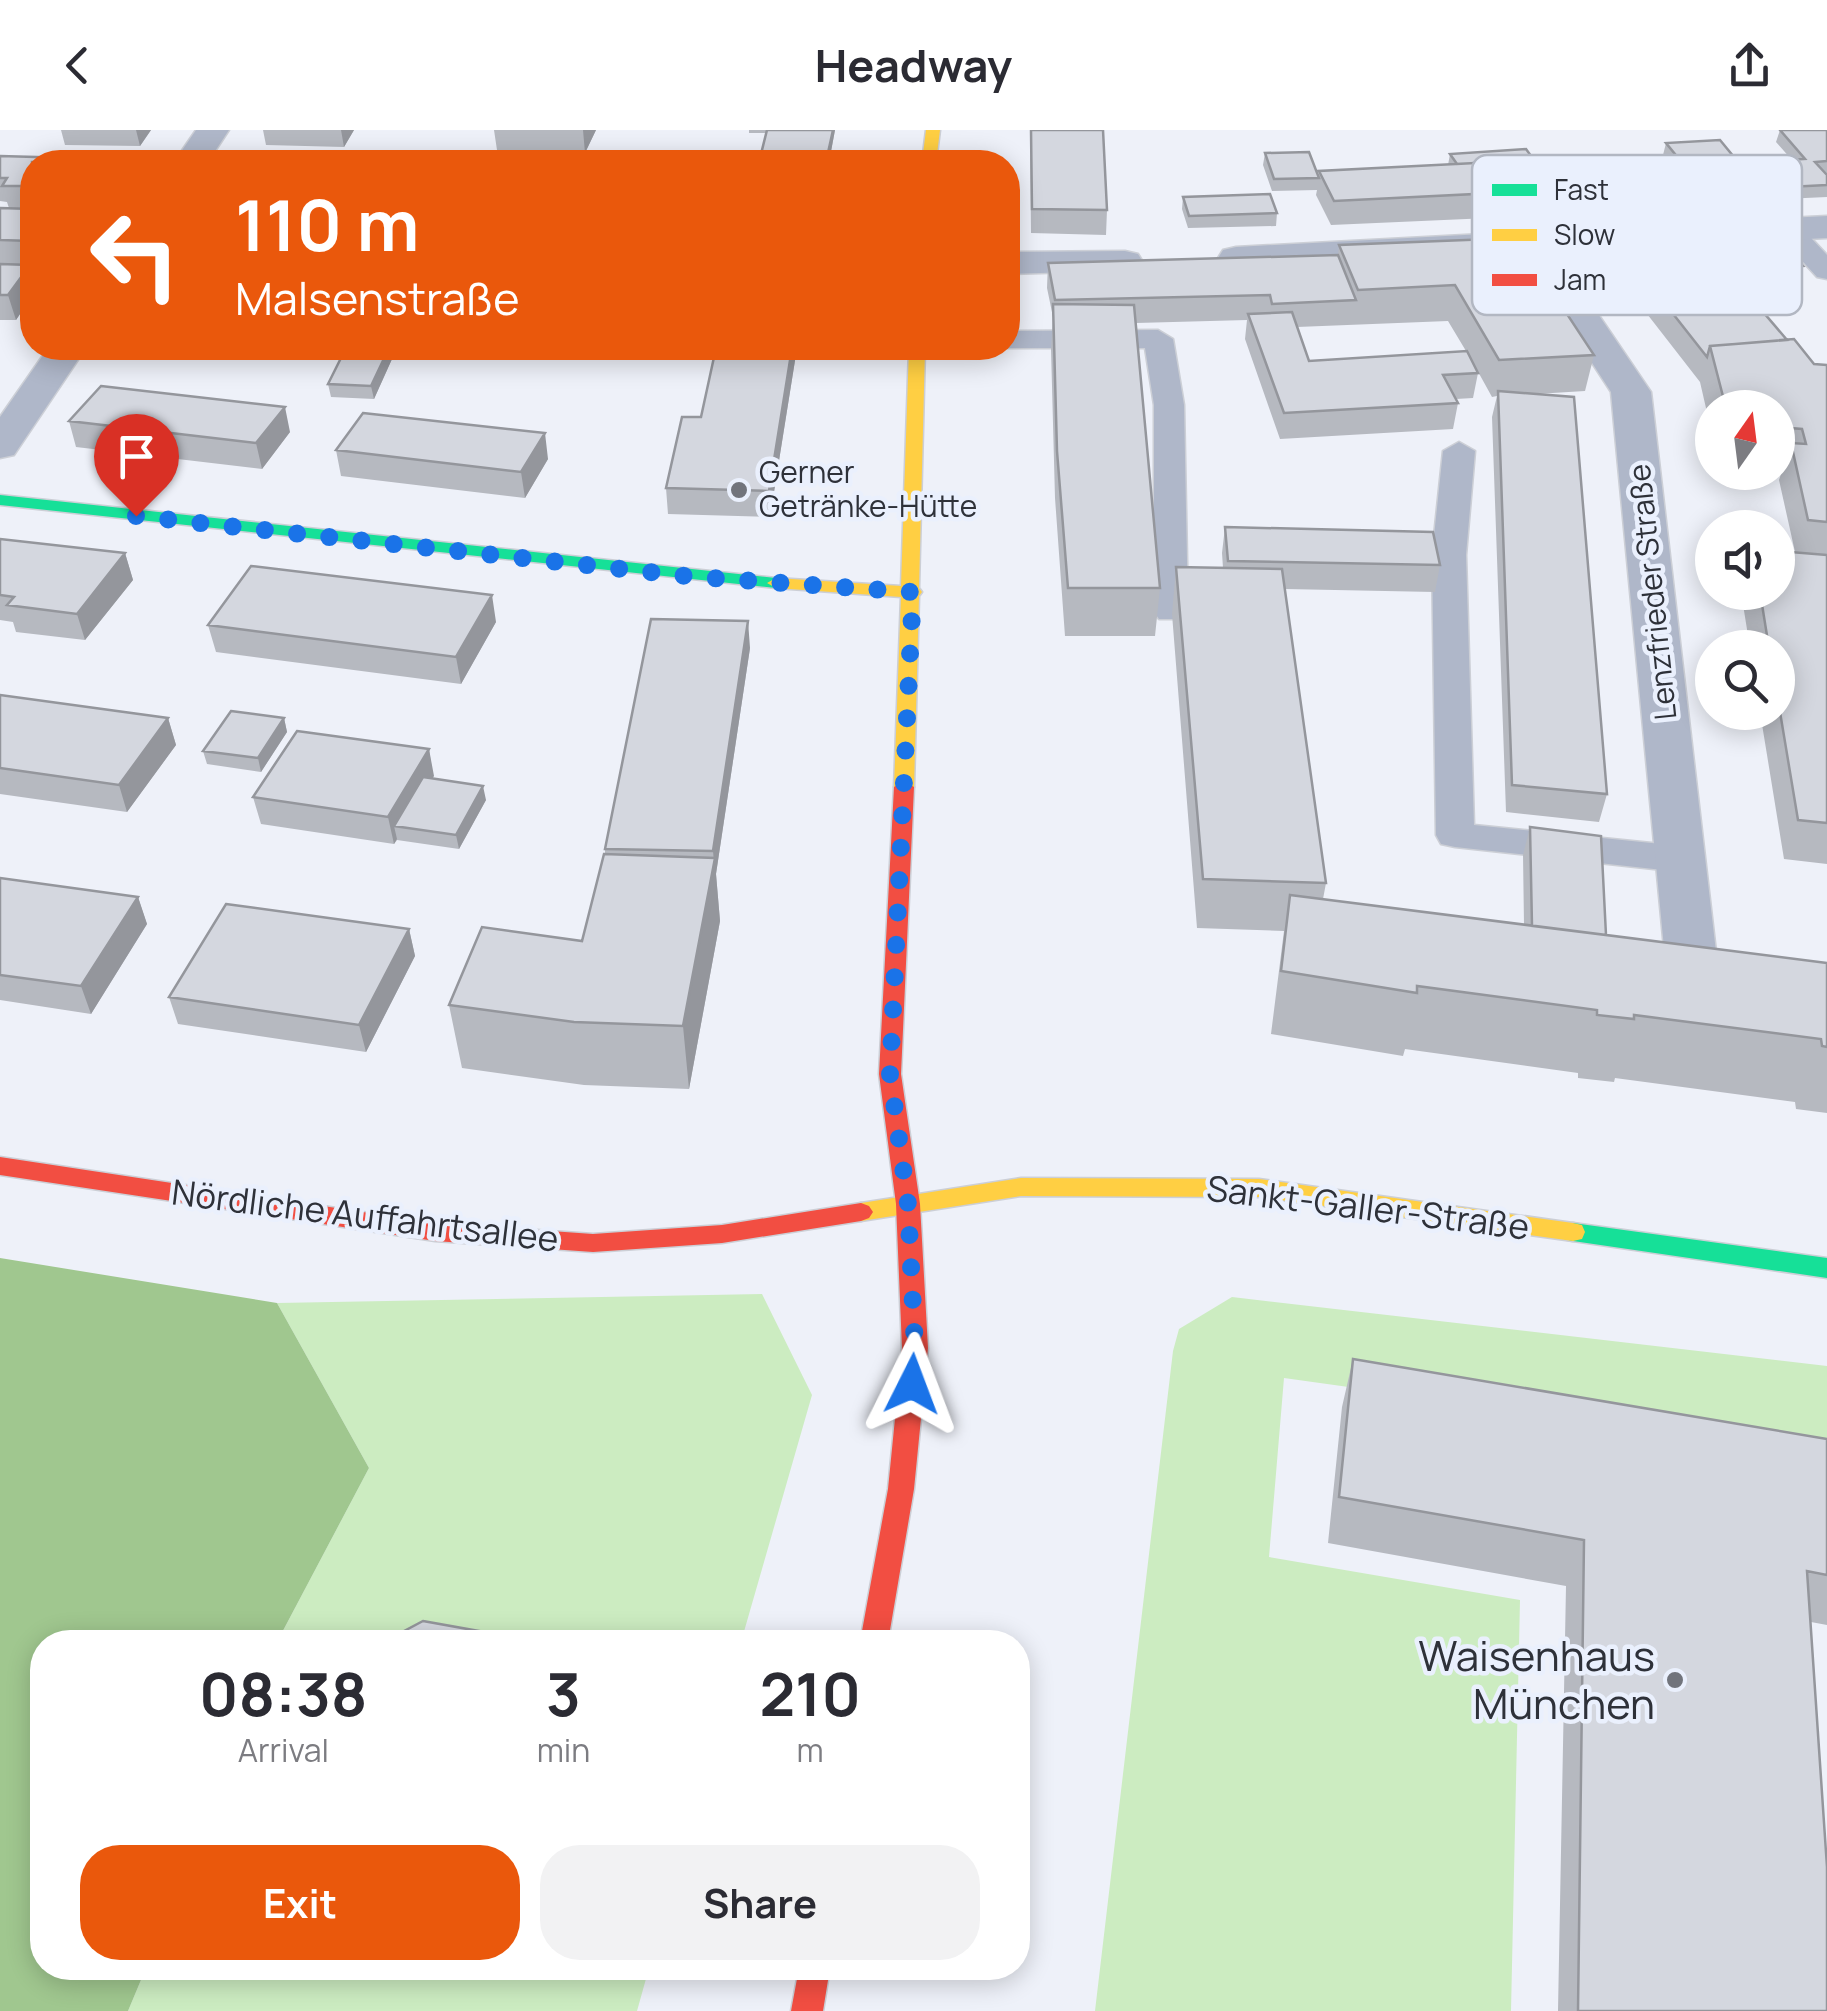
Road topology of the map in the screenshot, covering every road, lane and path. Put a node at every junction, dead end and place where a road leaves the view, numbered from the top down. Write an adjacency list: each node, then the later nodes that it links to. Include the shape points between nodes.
1 (1827, 227): 2 (street)
2 (1802, 229)
3 (1802, 245): 8 (lane)
4 (1472, 247): 5 (street)
5 (1193, 260)
6 (1155, 261): 7 (street)
7 (1020, 264)
8 (1827, 271)
9 (1581, 315): 18 (street, Lenzfrieder Straße, via 1631,392)
10 (1020, 340): 17 (lane, via 1158,339 1169,405)
11 (58, 360): 13 (street)
12 (917, 360): 16 (street)
13 (0, 446)
14 (1459, 451): 18 (lane, via 1449,555 1454,834)
15 (0, 500): 16 (street, via 696,577)
16 (913, 592): 21 (street, via 890,1074)
17 (1171, 612)
18 (1680, 859): 19 (street, Lenzfrieder Straße)
19 (1692, 969)
20 (0, 1166): 21 (street, Nördliche Auffahrtsallee, via 435,1232 593,1243 722,1234)
21 (908, 1204): 22 (street, Sankt-Galler-Straße, via 1022,1187 1259,1188); 23 (street, via 915,1348 901,1490)
22 (1827, 1268)
23 (876, 1630)
24 (813, 1980): 25 (street)
25 (807, 2011)

